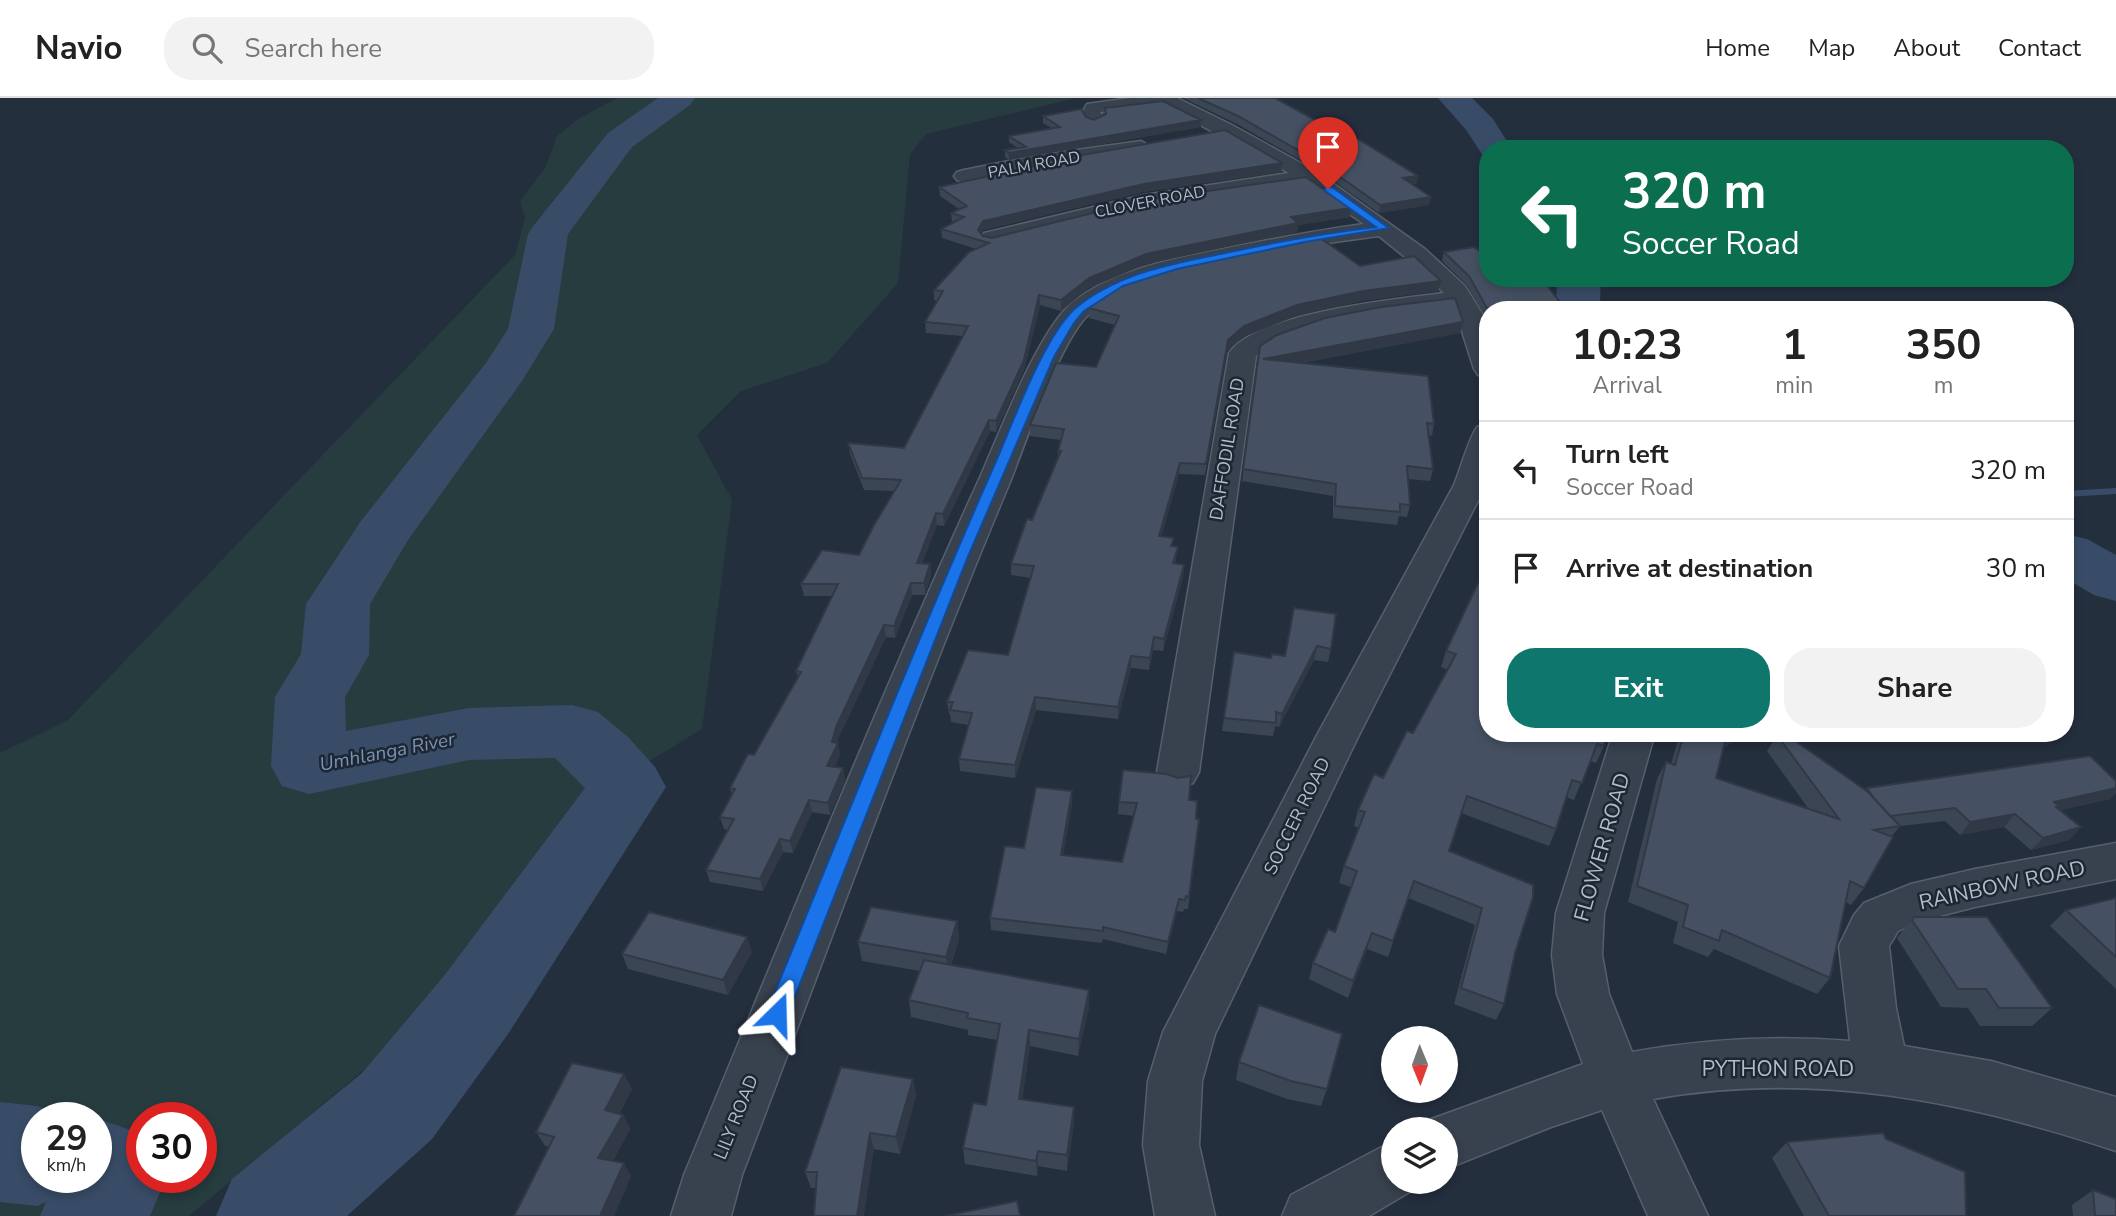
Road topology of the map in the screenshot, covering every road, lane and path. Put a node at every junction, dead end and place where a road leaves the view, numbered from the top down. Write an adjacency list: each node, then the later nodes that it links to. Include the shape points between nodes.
1 (1164, 98): 2 (street, via 1093,108); 3 (street)
2 (1095, 118)
3 (1229, 130): 4 (street); 7 (street)
4 (1195, 137)
5 (1157, 144): 6 (street, PALM ROAD)
6 (964, 176)
7 (1310, 176): 8 (street); 9 (street, CLOVER ROAD, via 1143,201)
8 (1384, 228): 10 (street); 22 (street, LILY ROAD, via 1174,266 1119,284 1080,309 1070,321 1048,357 960,559 713,1175)
9 (992, 238)
10 (1461, 298): 11 (street); 15 (street, DAFFODIL ROAD, via 1333,318 1256,342 1243,353)
11 (1479, 339)
12 (1479, 474): 13 (street, SOCCER ROAD)
13 (1471, 518): 23 (street, SOCCER ROAD, via 1336,737 1189,1032 1175,1080 1171,1145)
14 (1631, 742): 18 (street, FLOWER ROAD, via 1580,913 1577,955 1583,994)
15 (1178, 772)
16 (2116, 861): 17 (street, RAINBOW ROAD, via 1975,888 1911,904 1881,917 1864,946)
17 (1882, 1070): 18 (street, PYTHON ROAD, via 1814,1065 1706,1067); 19 (street, PYTHON ROAD, via 1973,1083)
18 (1616, 1081): 20 (street, PYTHON ROAD, via 1544,1102); 25 (street, FLOWER ROAD)
19 (2116, 1124)
20 (1458, 1136)
21 (1381, 1177): 24 (street)
22 (701, 1216)
23 (1185, 1216)
24 (1312, 1216)
25 (1678, 1216)

